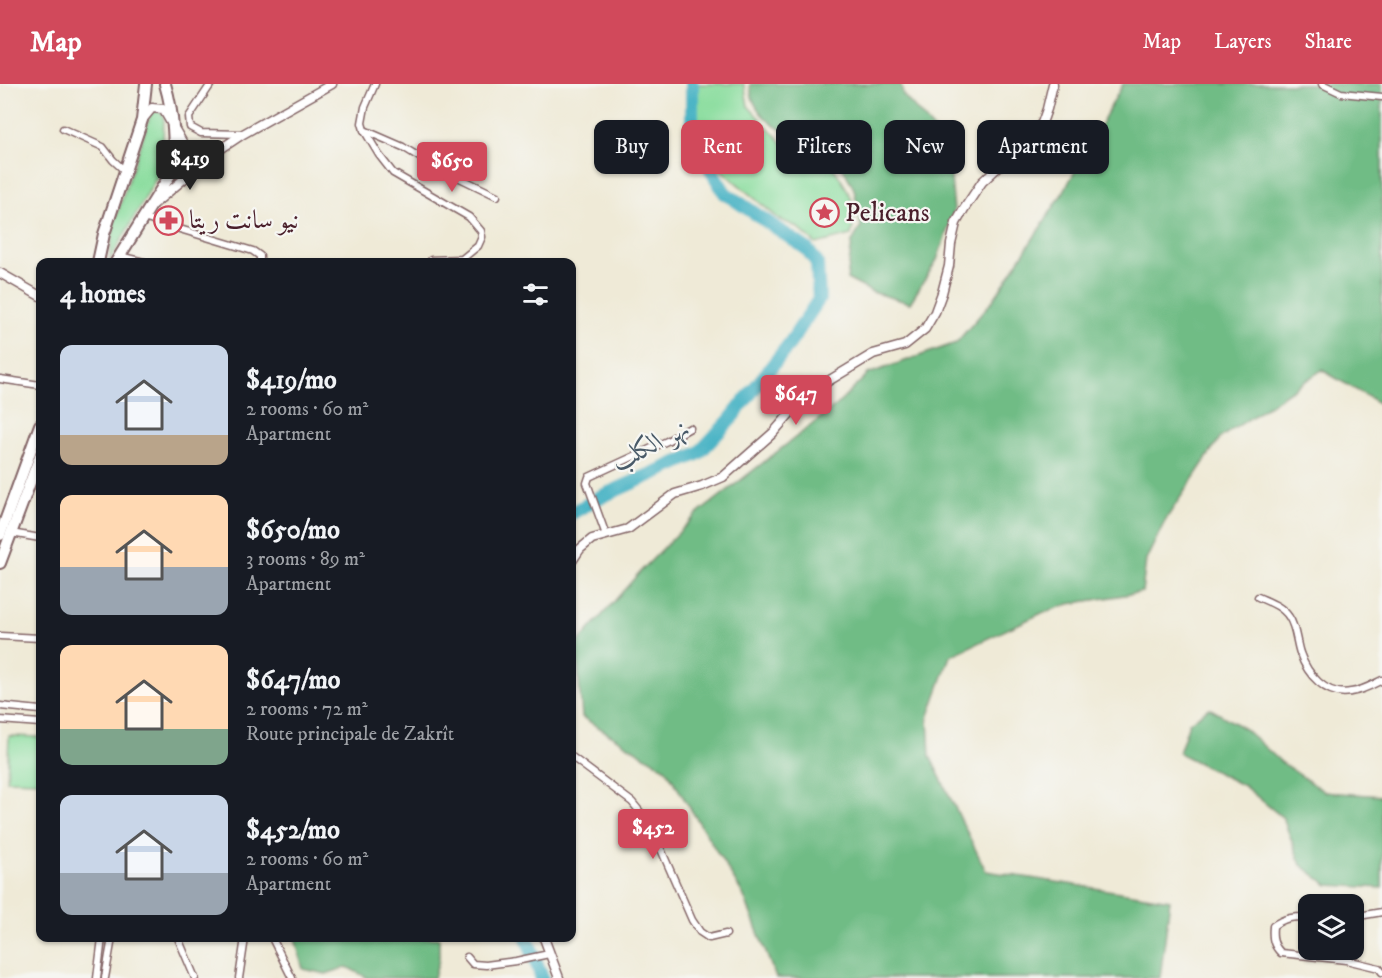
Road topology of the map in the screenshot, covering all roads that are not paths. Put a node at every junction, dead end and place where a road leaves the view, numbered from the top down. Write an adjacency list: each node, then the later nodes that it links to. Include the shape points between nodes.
1 (146, 84): 9 (highway)
2 (165, 84): 10 (highway)
3 (212, 84): 13 (street, via 191,113 190,127 201,133)
4 (332, 84): 13 (street)
5 (375, 84): 12 (street, via 363,116)
6 (1053, 84): 30 (street, via 1042,123 995,169 956,223 942,293 925,329 905,345 873,354 820,386 723,477 675,494 628,530)
7 (1322, 84): 8 (street, via 1341,93)
8 (1382, 97)
9 (142, 120): 10 (street, via 148,110 159,107); 15 (highway)
10 (172, 127): 14 (street, via 188,152); 17 (highway, via 170,175)
11 (63, 129): 15 (street, via 103,147)
12 (363, 130): 16 (street); 21 (street, via 393,173 469,217 481,231 478,246)
13 (243, 134): 14 (street)
14 (216, 152): 17 (street)
15 (125, 171): 18 (highway)
16 (497, 195)
17 (144, 214): 19 (highway); 20 (street, via 253,251)
18 (99, 258)
19 (118, 258)
20 (260, 258)
21 (462, 258)
22 (0, 273): 23 (street)
23 (36, 294)
24 (0, 379): 25 (street)
25 (36, 384)
26 (690, 428): 30 (street, via 589,477 588,485)
27 (36, 437): 29 (highway)
28 (36, 465): 29 (highway)
29 (5, 534): 31 (street); 33 (highway)
30 (606, 535): 32 (street, via 587,542)
31 (36, 538)
32 (576, 556)
33 (0, 563)
34 (1258, 597): 37 (street, via 1289,616 1304,662 1324,686 1348,693)
35 (0, 636): 36 (street)
36 (36, 638)
37 (1382, 680)
38 (0, 706): 39 (street)
39 (36, 710)
40 (0, 720): 41 (street)
41 (36, 723)
42 (576, 760): 46 (street, via 641,813 700,932 709,938)
43 (1382, 912): 44 (street)
44 (1364, 915)
45 (1298, 917): 54 (street, via 1281,920 1272,936 1281,953)
46 (726, 934)
47 (102, 942): 58 (street)
48 (111, 942): 59 (street)
49 (180, 942): 60 (street)
50 (244, 942): 61 (street)
51 (274, 942): 62 (street)
52 (544, 942): 53 (street)
53 (546, 955): 55 (street, via 475,965); 63 (street)
54 (1298, 955)
55 (467, 957)
56 (1347, 960): 57 (street)
57 (1382, 972)
58 (97, 978)
59 (105, 978)
60 (195, 978)
61 (239, 978)
62 (292, 978)
63 (558, 978)

